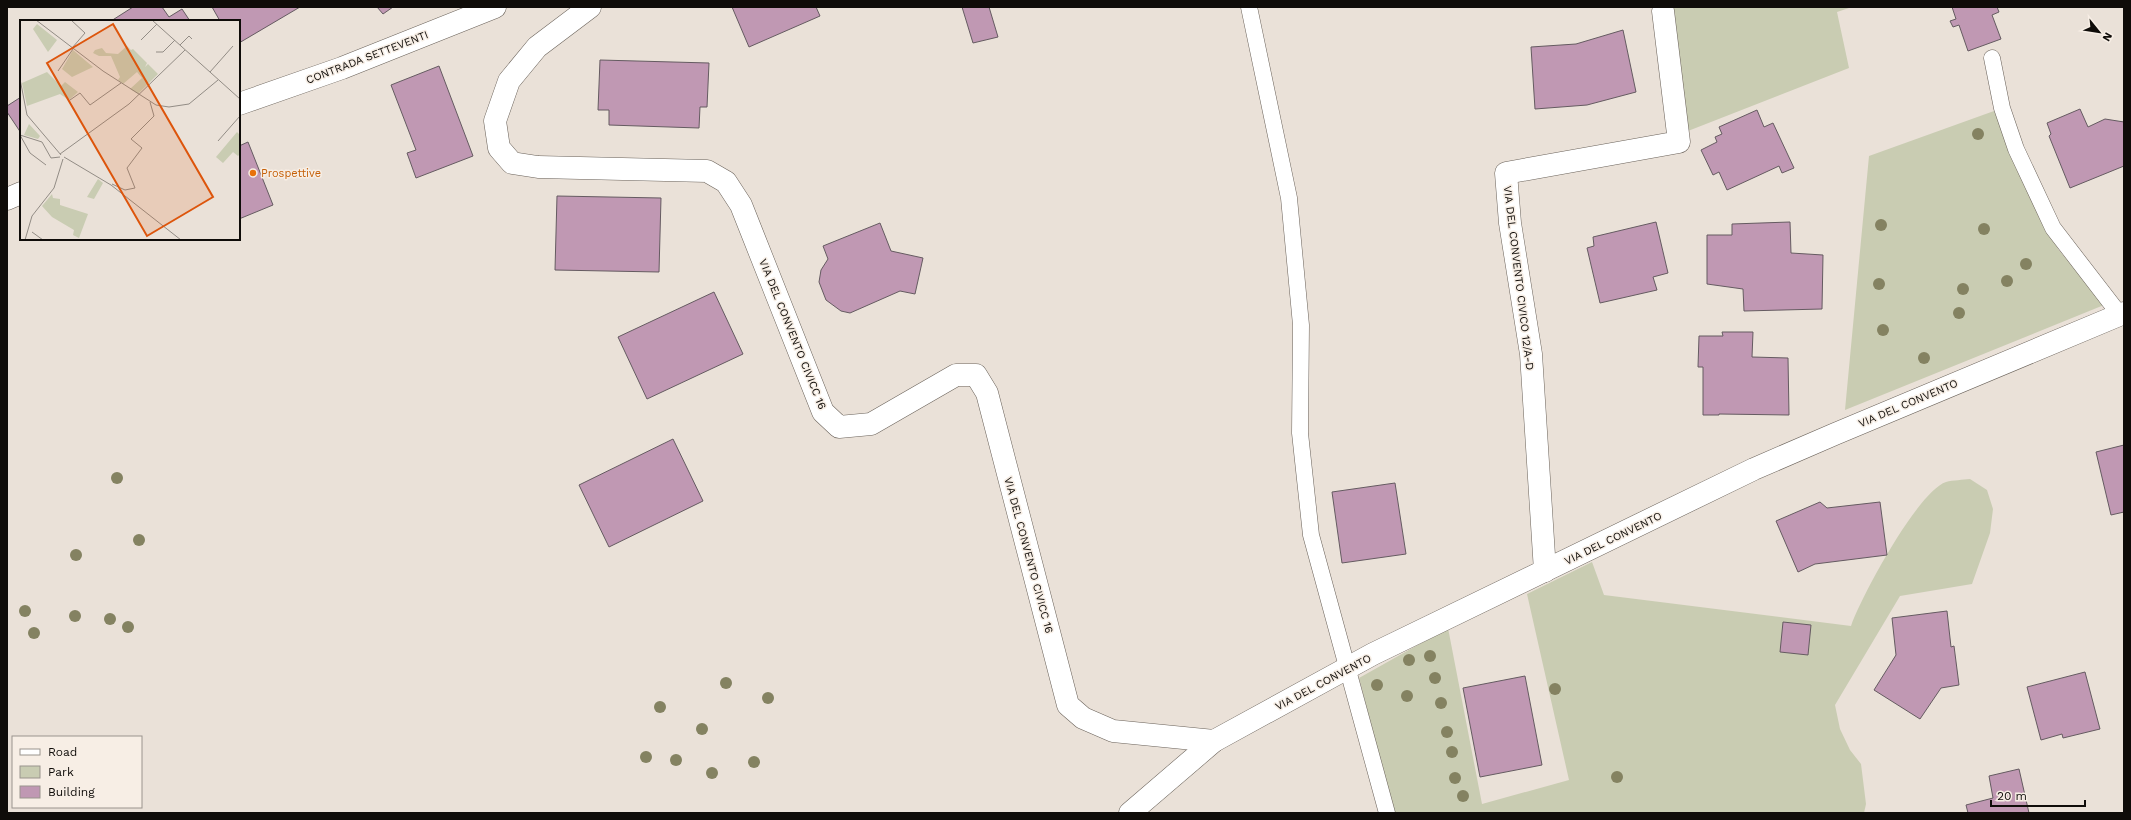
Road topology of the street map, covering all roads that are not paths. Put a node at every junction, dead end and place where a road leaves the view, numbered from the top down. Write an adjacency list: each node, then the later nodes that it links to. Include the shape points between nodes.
1 (495, 7): 6 (street, CONTRADA SETTEVENTI, via 342,68)
2 (590, 7): 12 (street, VIA DEL CONVENTO CIVICC 16, via 537,47 509,82 495,121 499,148 512,163 538,167 708,171 726,182 741,205 823,412 839,427 871,424 956,375 976,375 987,393 1068,705 1083,718 1112,731)
3 (1249, 7): 11 (lane, via 1289,198 1301,325 1300,433 1311,535)
4 (1663, 11): 10 (street, VIA DEL CONVENTO CIVICO 12/A-D, via 1679,142 1506,173 1510,223 1530,354)
5 (1992, 58): 9 (lane, via 2002,108 2016,149 2053,228)
6 (240, 104)
7 (20, 193): 8 (street)
8 (7, 199)
9 (2122, 314): 10 (street, VIA DEL CONVENTO, via 1761,466)
10 (1545, 571): 11 (street, VIA DEL CONVENTO)
11 (1347, 668): 12 (street, VIA DEL CONVENTO); 14 (lane)
12 (1214, 741): 13 (street, VIA DEL CONVENTO)
13 (1130, 813)
14 (1387, 813)

